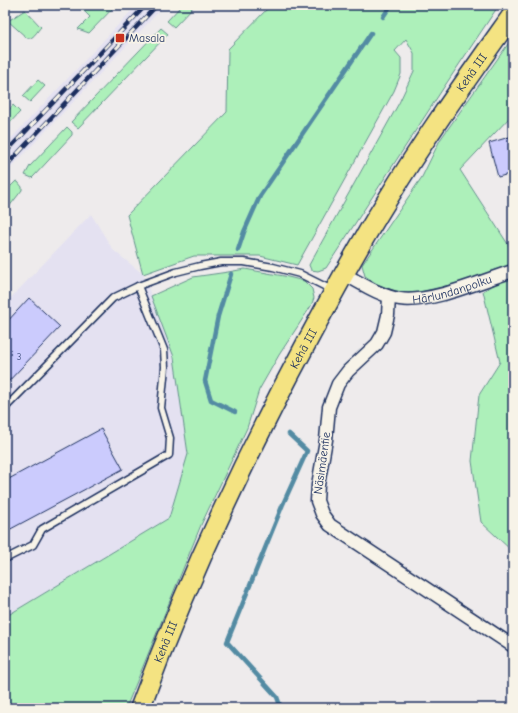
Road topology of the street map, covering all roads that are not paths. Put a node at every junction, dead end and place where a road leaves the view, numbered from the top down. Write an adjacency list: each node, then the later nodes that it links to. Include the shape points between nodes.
1 (513, 14): 3 (highway, Kehä III, via 386,201)
2 (513, 271): 6 (street, Härlundanpolku, via 442,295 417,300)
3 (344, 274): 5 (highway, Kehä III); 6 (street)
4 (138, 286): 5 (lane, via 200,266 221,262 244,262 300,274); 7 (lane, via 113,298); 8 (lane, via 164,350 161,408 170,438 169,455 42,529 33,545)
5 (334, 291): 10 (highway, Kehä III, via 231,491 200,559)
6 (389, 297): 9 (street, Näsimäentie, via 384,332 377,344 338,384 329,407 317,501 330,525)
7 (5, 408)
8 (5, 559)
9 (513, 646)
10 (140, 708)

